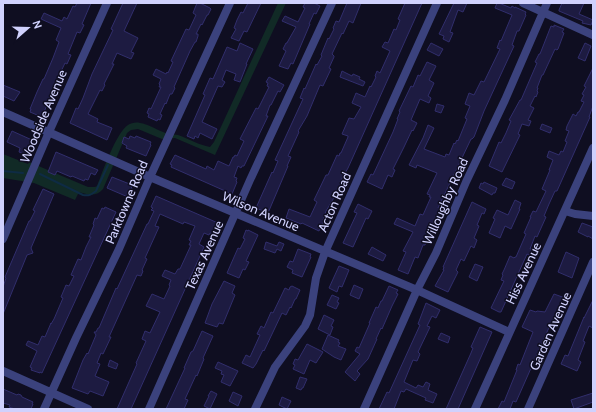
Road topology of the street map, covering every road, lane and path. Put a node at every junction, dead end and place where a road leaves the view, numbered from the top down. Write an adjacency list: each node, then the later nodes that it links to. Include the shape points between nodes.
1 (107, 3): 10 (street, Woodside Avenue)
2 (230, 3): 12 (street, Parktowne Road)
3 (332, 3): 14 (street, Texas Avenue)
4 (437, 3): 17 (street, Acton Road)
5 (523, 3): 7 (street)
6 (547, 3): 7 (street, Willoughby Road)
7 (543, 12): 8 (street); 19 (street, Willoughby Road)
8 (593, 34)
9 (3, 112): 10 (street, Wilson Avenue)
10 (49, 132): 12 (street, Wilson Avenue); 16 (street, Woodside Avenue)
11 (593, 148): 13 (street, Hiss Avenue)
12 (150, 177): 14 (street, Wilson Avenue); 22 (street, Parktowne Road)
13 (565, 211): 15 (street); 20 (street, Hiss Avenue)
14 (236, 213): 17 (street, Wilson Avenue); 25 (street, Texas Avenue)
15 (593, 216)
16 (3, 239)
17 (325, 252): 19 (street, Wilson Avenue); 26 (street, Acton Road, via 316,278 310,315 305,326 274,367)
18 (593, 262): 29 (street, Garden Avenue)
19 (418, 290): 20 (street, Wilson Avenue); 27 (street, Willoughby Road)
20 (509, 332): 28 (street, Hiss Avenue)
21 (3, 371): 22 (street)
22 (51, 393): 23 (street, Parktowne Road); 24 (street)
23 (44, 409)
24 (88, 409)
25 (149, 409)
26 (255, 409)
27 (364, 409)
28 (475, 409)
29 (528, 409)

